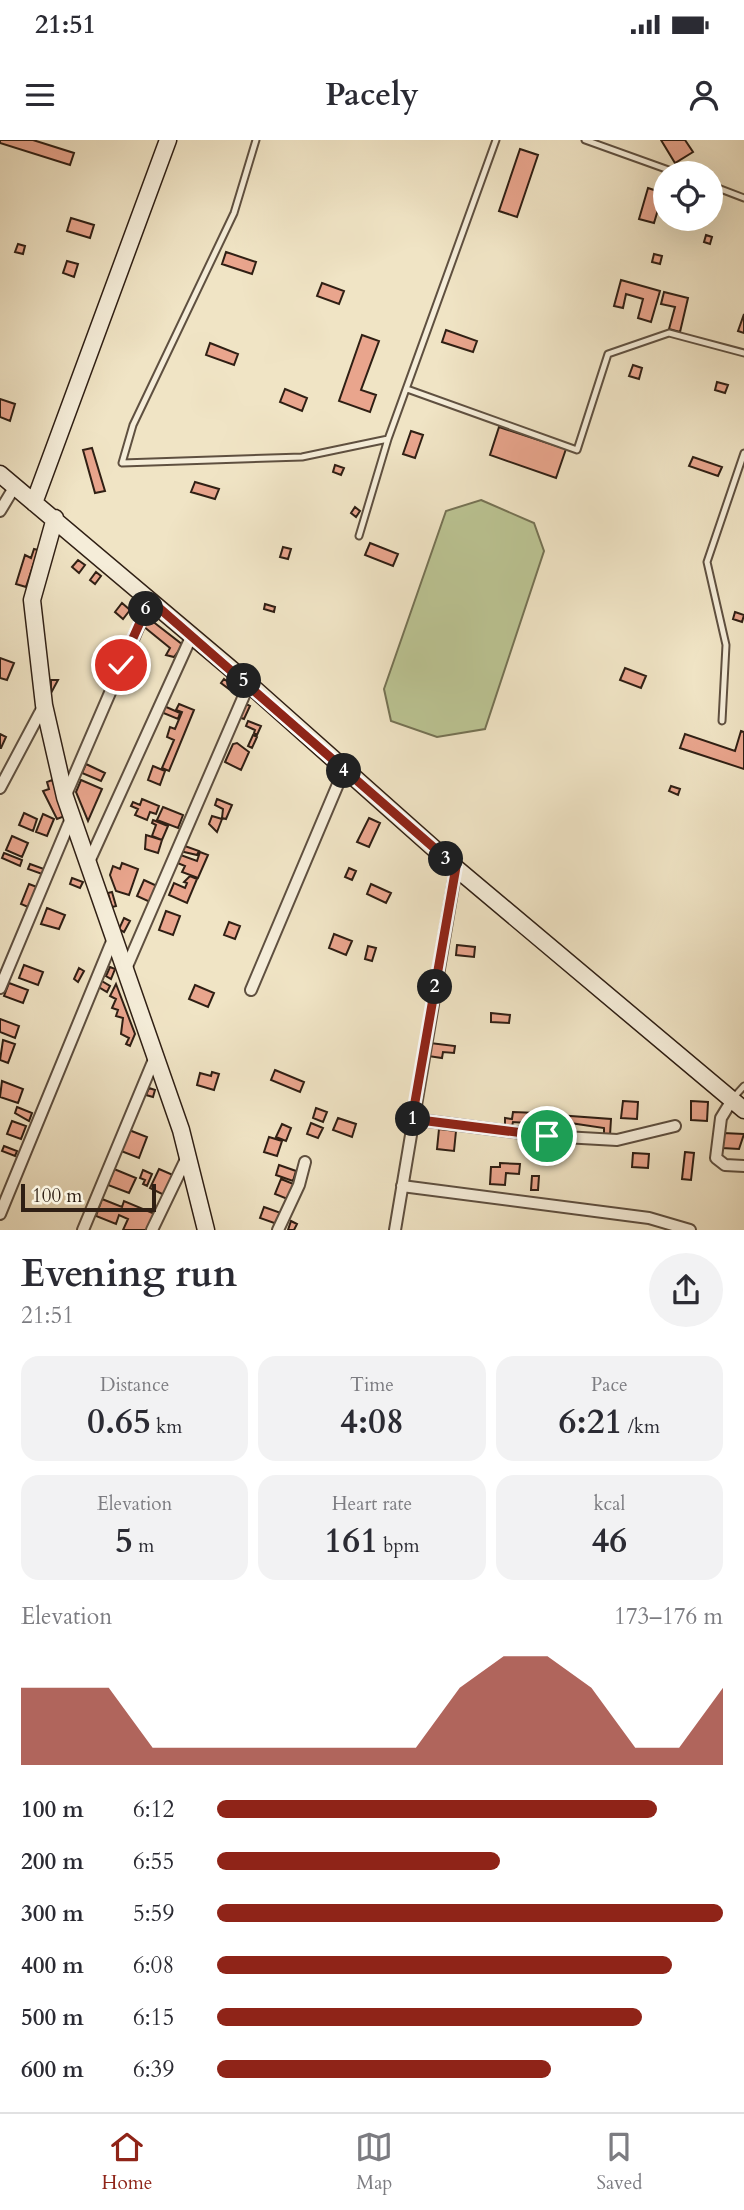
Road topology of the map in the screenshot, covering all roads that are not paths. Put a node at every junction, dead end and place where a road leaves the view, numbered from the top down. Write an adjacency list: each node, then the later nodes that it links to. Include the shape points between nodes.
1 (168, 140): 14 (street)
2 (256, 140): 10 (lane, via 234,213 133,425 122,463 302,457)
3 (496, 140): 9 (lane)
4 (585, 140): 5 (lane)
5 (653, 164)
6 (723, 190): 7 (lane)
7 (744, 198)
8 (744, 353): 9 (lane, via 669,333 608,354 577,450)
9 (407, 388): 10 (lane)
10 (388, 439): 17 (lane)
11 (744, 453): 22 (lane, via 707,562 726,645)
12 (0, 474): 13 (street)
13 (15, 486): 14 (street); 15 (street)
14 (34, 503): 16 (street)
15 (0, 511)
16 (55, 518): 18 (street); 21 (street, via 32,600)
17 (359, 536)
18 (150, 600): 19 (street); 25 (street)
19 (192, 635): 20 (street); 27 (street)
20 (248, 684): 23 (street); 30 (street)
21 (44, 705): 24 (street); 25 (street)
22 (722, 721)
23 (344, 770): 28 (street); 32 (street)
24 (0, 789)
25 (65, 797): 26 (street)
26 (72, 815): 27 (street); 31 (street)
27 (88, 864): 29 (street)
28 (456, 867): 35 (street); 36 (street)
29 (113, 939): 30 (street); 42 (street)
30 (125, 972): 33 (street)
31 (0, 988)
32 (251, 990)
33 (155, 1057): 38 (street); 44 (street)
34 (744, 1086): 35 (lane)
35 (738, 1105): 40 (street, via 721,1118 716,1158 725,1165)
36 (412, 1119): 37 (street, via 617,1140); 41 (street)
37 (676, 1126)
38 (187, 1157): 45 (street); 46 (street)
39 (305, 1162): 47 (street)
40 (744, 1166)
41 (402, 1186): 43 (street); 48 (street)
42 (0, 1214)
43 (666, 1226): 49 (street)
44 (83, 1230)
45 (152, 1230)
46 (206, 1230)
47 (278, 1230)
48 (395, 1230)
49 (690, 1230)

